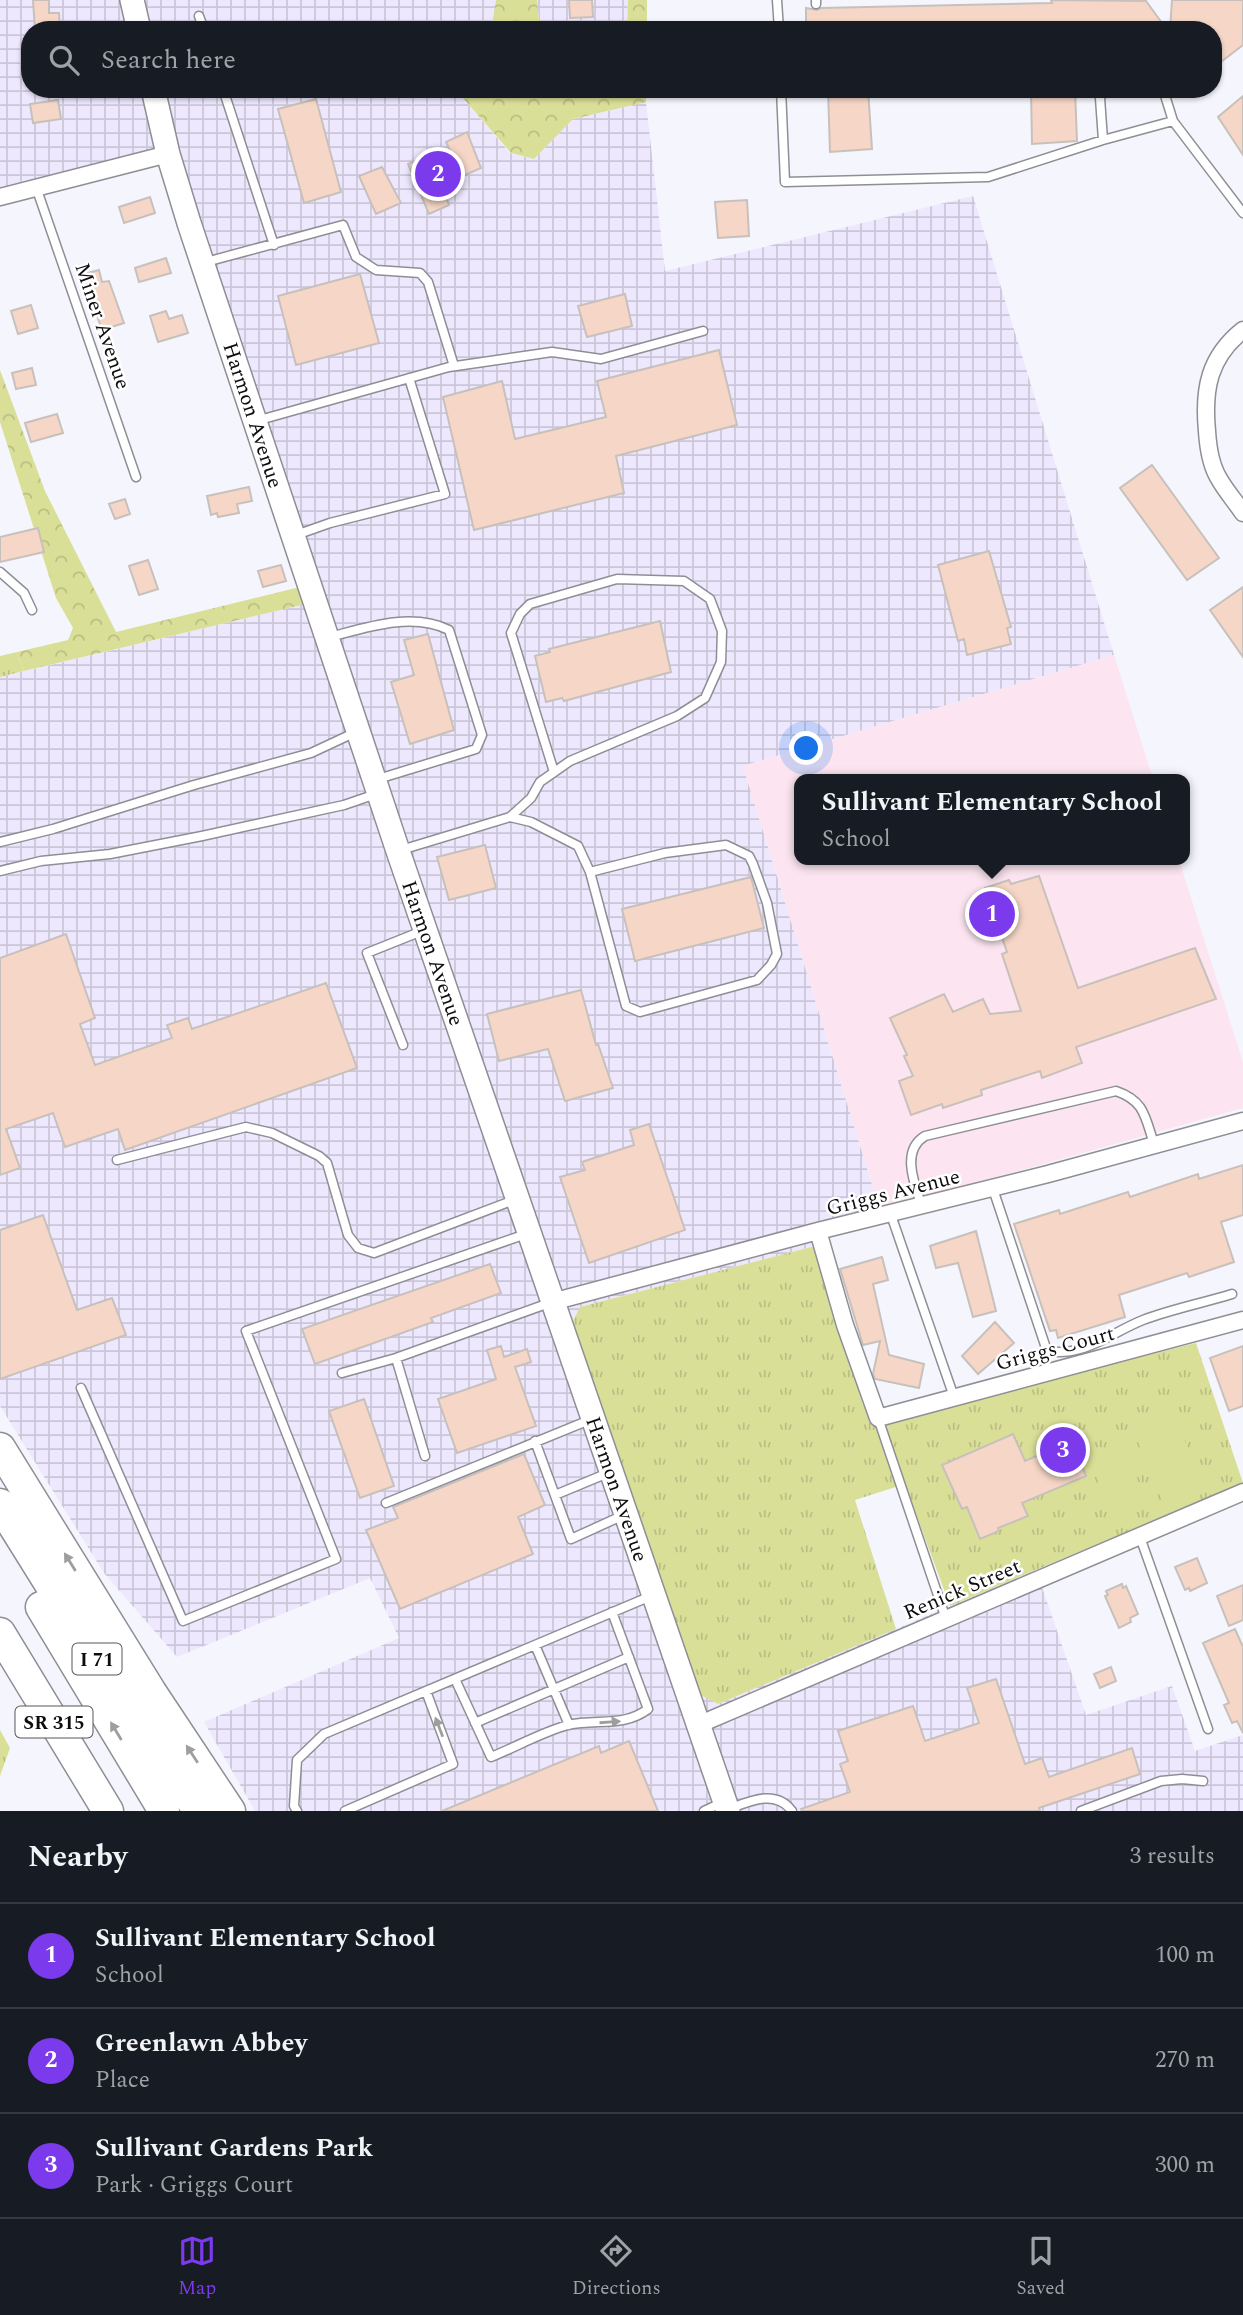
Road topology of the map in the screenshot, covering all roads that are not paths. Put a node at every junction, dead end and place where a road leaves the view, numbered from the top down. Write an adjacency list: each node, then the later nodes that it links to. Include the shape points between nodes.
1 (132, 0): 4 (main road)
2 (777, 0): 6 (lane)
3 (199, 16): 5 (lane)
4 (137, 21)
5 (201, 21)
6 (778, 21)
7 (155, 98): 14 (main road, Harmon Avenue)
8 (226, 98): 18 (lane)
9 (783, 98): 13 (lane, via 785,182 988,177)
10 (1100, 98): 13 (lane)
11 (1166, 98): 12 (lane)
12 (1173, 121): 13 (lane); 17 (lane)
13 (1102, 140)
14 (168, 154): 15 (street); 19 (main road, Harmon Avenue)
15 (36, 187): 16 (street); 25 (lane, Miner Avenue)
16 (0, 197)
17 (1243, 213)
18 (274, 245): 19 (lane); 22 (lane, via 343,225 356,257 376,270 420,274 428,282)
19 (203, 263): 24 (main road, Harmon Avenue)
20 (1243, 330): 26 (street, via 1216,361 1205,407 1208,451 1217,477)
21 (703, 331): 22 (lane, via 601,359 552,352)
22 (454, 366): 23 (lane)
23 (409, 378): 24 (lane); 27 (lane, via 445,494)
24 (256, 421): 27 (main road, Harmon Avenue)
25 (136, 477)
26 (1243, 513)
27 (293, 536): 30 (main road, Harmon Avenue)
28 (0, 572): 29 (lane, via 24,593)
29 (32, 610)
30 (328, 638): 31 (main road, Harmon Avenue); 33 (lane, via 387,623 417,621 449,630 482,736 476,749)
31 (359, 731): 33 (main road, Harmon Avenue); 35 (lane, via 311,753)
32 (554, 772): 32 (lane, via 677,716 705,698 721,662 722,631 710,599 684,581 617,579 530,604 520,614 511,634); 34 (lane)
33 (377, 786): 36 (main road, Harmon Avenue); 37 (lane, via 344,805 110,854 41,861)
34 (510, 817): 36 (lane); 38 (lane, via 531,822 578,846)
35 (0, 842)
36 (398, 851): 39 (main road, Harmon Avenue)
37 (0, 871)
38 (590, 872): 38 (lane, via 626,1006 640,1012 757,979 777,954 753,864 749,856 726,845 665,853)
39 (425, 930): 40 (lane, via 368,953); 45 (main road, Harmon Avenue)
40 (403, 1045)
41 (1243, 1121): 42 (street, Griggs Avenue)
42 (1154, 1144): 44 (street, Griggs Avenue); 46 (lane, via 1140,1105 1116,1091 925,1136 916,1141 911,1161)
43 (117, 1160): 45 (lane, via 246,1127 272,1133 327,1163 348,1235 358,1248 374,1253)
44 (993, 1189): 46 (street, Griggs Avenue); 50 (lane, via 1047,1351 1065,1354 1143,1320)
45 (517, 1199): 49 (main road, Harmon Avenue)
46 (922, 1207): 47 (street, Griggs Avenue)
47 (891, 1215): 48 (street, Griggs Avenue); 56 (lane)
48 (818, 1231): 51 (street, Griggs Avenue); 57 (street)
49 (528, 1233): 51 (main road, Harmon Avenue); 55 (lane, via 246,1331 336,1559 183,1621)
50 (1232, 1294)
51 (552, 1302): 53 (lane); 58 (main road, Harmon Avenue)
52 (1243, 1320): 56 (street, Griggs Court)
53 (396, 1358): 54 (lane); 61 (lane)
54 (342, 1373)
55 (81, 1388)
56 (954, 1398): 57 (street, Griggs Court)
57 (878, 1418): 72 (lane)
58 (592, 1419): 59 (lane); 62 (main road, Harmon Avenue)
59 (535, 1441): 64 (lane); 65 (lane)
60 (0, 1448): 89 (highway, one-way to 60)
61 (425, 1456)
62 (611, 1472): 64 (lane); 67 (main road, Harmon Avenue)
63 (1243, 1492): 68 (street, Renick Street)
64 (555, 1495): 67 (lane, via 571,1539)
65 (386, 1503)
66 (0, 1504): 88 (highway, I 71, via 131,1714)
67 (626, 1514): 70 (main road, Harmon Avenue)
68 (1140, 1537): 72 (street, Renick Street); 82 (lane)
69 (0, 1539): 87 (highway, SR 315, one-way to 69)
70 (654, 1595): 71 (lane); 81 (main road, Harmon Avenue)
71 (612, 1612): 74 (lane); 75 (lane)
72 (946, 1619): 81 (street, Renick Street)
73 (0, 1633): 85 (highway); 86 (highway, SR 315)
74 (536, 1645): 76 (lane); 77 (lane)
75 (629, 1657): 77 (lane); 80 (lane, one-way to 75, via 620,1722 648,1709)
76 (455, 1679): 78 (lane); 79 (lane)
77 (554, 1689): 79 (lane); 80 (lane)
78 (426, 1691): 90 (lane, via 324,1734 297,1760); 91 (lane, one-way to 78, via 453,1764)
79 (475, 1723): 80 (lane, via 491,1757)
80 (569, 1725)
81 (698, 1725): 84 (main road, Harmon Avenue)
82 (1208, 1729)
83 (1203, 1781): 93 (lane, via 1161,1781)
84 (721, 1808): 92 (lane, via 768,1797 782,1800)
85 (92, 1811)
86 (108, 1811)
87 (163, 1811)
88 (199, 1811)
89 (230, 1811)
90 (297, 1811)
91 (345, 1811)
92 (792, 1811)
93 (1081, 1811)

